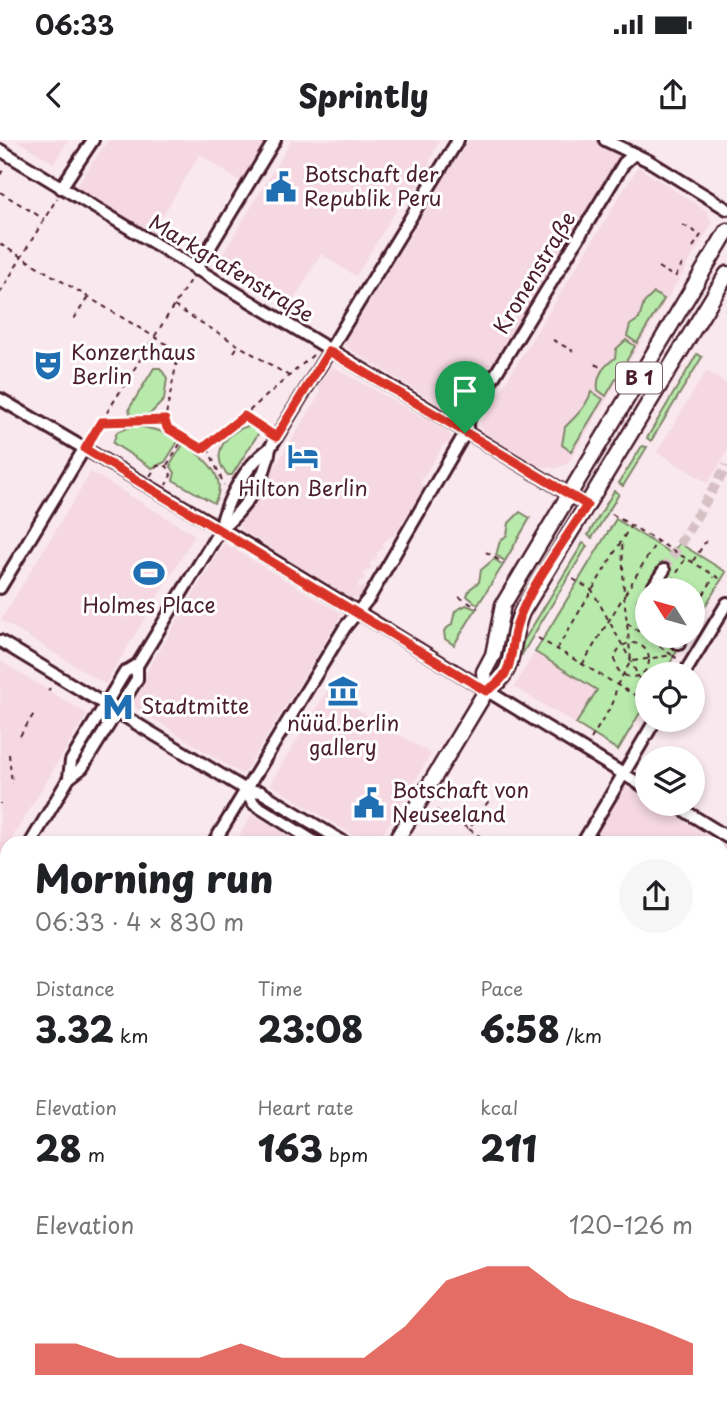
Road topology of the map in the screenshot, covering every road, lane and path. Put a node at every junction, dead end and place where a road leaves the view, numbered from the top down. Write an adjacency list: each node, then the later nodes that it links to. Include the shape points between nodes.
1 (93, 140): 8 (street)
2 (275, 140): 18 (street)
3 (458, 140): 28 (street)
4 (605, 140): 6 (street)
5 (0, 150): 8 (street, Markgrafenstraße)
6 (633, 155): 9 (street); 41 (street, Kronenstraße, via 470,416)
7 (0, 192): 10 (path)
8 (60, 192): 10 (path); 18 (street, Markgrafenstraße)
9 (727, 209)
10 (45, 219): 15 (path)
11 (683, 225): 14 (path, via 701,235)
12 (727, 231): 50 (main road, B 1)
13 (0, 244): 15 (path)
14 (693, 247)
15 (22, 257): 20 (path); 21 (path)
16 (683, 263): 17 (path, via 675,277)
17 (658, 267)
18 (194, 274): 22 (path); 28 (street, Markgrafenstraße)
19 (727, 274): 51 (main road, B 1)
20 (0, 293)
21 (88, 297): 23 (path); 24 (path)
22 (174, 306): 24 (path); 26 (path)
23 (74, 319)
24 (155, 337): 27 (path); 39 (path)
25 (553, 340): 29 (path)
26 (238, 345): 30 (path); 35 (path)
27 (179, 351): 32 (path); 38 (path)
28 (329, 351): 41 (street, Markgrafenstraße); 42 (street)
29 (573, 351)
30 (234, 352)
31 (314, 354): 35 (path)
32 (196, 362)
33 (595, 364): 34 (path)
34 (600, 367)
35 (290, 376): 37 (path)
36 (0, 399): 45 (street)
37 (244, 416): 42 (path); 44 (path)
38 (165, 420): 39 (path); 43 (path, via 167,428)
39 (101, 422): 45 (path)
40 (187, 433): 43 (path)
41 (465, 433): 50 (street, Markgrafenstraße); 75 (street, Kronenstraße)
42 (276, 437): 54 (street, via 268,465 237,516)
43 (184, 438): 44 (path, via 202,449); 46 (path)
44 (208, 447): 49 (path)
45 (85, 449): 54 (street); 68 (street)
46 (167, 466): 47 (path, via 157,466); 48 (path, via 171,475)
47 (149, 477)
48 (165, 486)
49 (226, 491)
50 (568, 495): 51 (street, Markgrafenstraße); 95 (main road, B 1, via 503,605 493,655 484,672)
51 (587, 505): 95 (main road, B 1, via 522,612 507,673)
52 (612, 514): 53 (path)
53 (631, 525): 55 (path); 56 (path)
54 (220, 530): 75 (street); 90 (street)
55 (622, 540): 69 (path); 72 (path)
56 (657, 541): 59 (path); 72 (path)
57 (706, 541): 60 (path)
58 (486, 552): 61 (path)
59 (685, 558): 60 (path); 65 (path)
60 (693, 562): 63 (path)
61 (505, 564)
62 (664, 570): 64 (street)
63 (716, 576): 67 (path); 70 (path)
64 (659, 578)
65 (674, 578)
66 (573, 579): 69 (path)
67 (724, 581)
68 (0, 589)
69 (592, 590): 76 (path); 82 (path)
70 (705, 593)
71 (458, 597): 74 (path)
72 (624, 597): 76 (path); 77 (path)
73 (727, 603): 88 (street)
74 (478, 608)
75 (357, 613): 95 (street); 108 (street, Kronenstraße)
76 (609, 620): 81 (path); 89 (path)
77 (627, 623): 80 (path); 83 (path)
78 (538, 638): 82 (path)
79 (0, 641): 97 (street)
80 (629, 643): 81 (path); 84 (path, via 644,648); 86 (path)
81 (623, 646): 86 (path); 92 (path, via 615,660)
82 (557, 649): 89 (path)
83 (672, 655): 84 (path); 85 (path)
84 (650, 659): 86 (path); 87 (path)
85 (678, 659)
86 (631, 661): 91 (path); 92 (path)
87 (649, 662)
88 (691, 662)
89 (582, 665): 94 (path)
90 (137, 666): 97 (street, via 125,673); 98 (street, via 136,679)
91 (635, 670)
92 (624, 675): 93 (path); 94 (path)
93 (635, 676)
94 (617, 685): 96 (path); 102 (path, via 613,703)
95 (486, 691): 104 (street); 121 (main road, B 1)
96 (635, 695)
97 (105, 705): 98 (street); 105 (street, via 71,761)
98 (117, 712): 105 (street, via 82,768); 108 (street)
99 (33, 713): 101 (path)
100 (648, 732): 104 (street)
101 (20, 736)
102 (591, 739)
103 (9, 754): 107 (path)
104 (623, 775): 106 (street); 123 (street)
105 (69, 778): 117 (street)
106 (635, 782)
107 (12, 784)
108 (246, 790): 118 (street, Kronenstraße); 119 (street, via 254,804); 120 (street, via 261,792)
109 (489, 801): 111 (path)
110 (436, 810): 112 (path)
111 (479, 813)
112 (442, 814)
113 (693, 816): 124 (street)
114 (455, 821): 116 (path)
115 (474, 822): 116 (path)
116 (469, 829): 122 (path)
117 (35, 836)
118 (219, 836)
119 (305, 836)
120 (334, 836)
121 (399, 836)
122 (480, 836)
123 (587, 836)
124 (725, 836)

